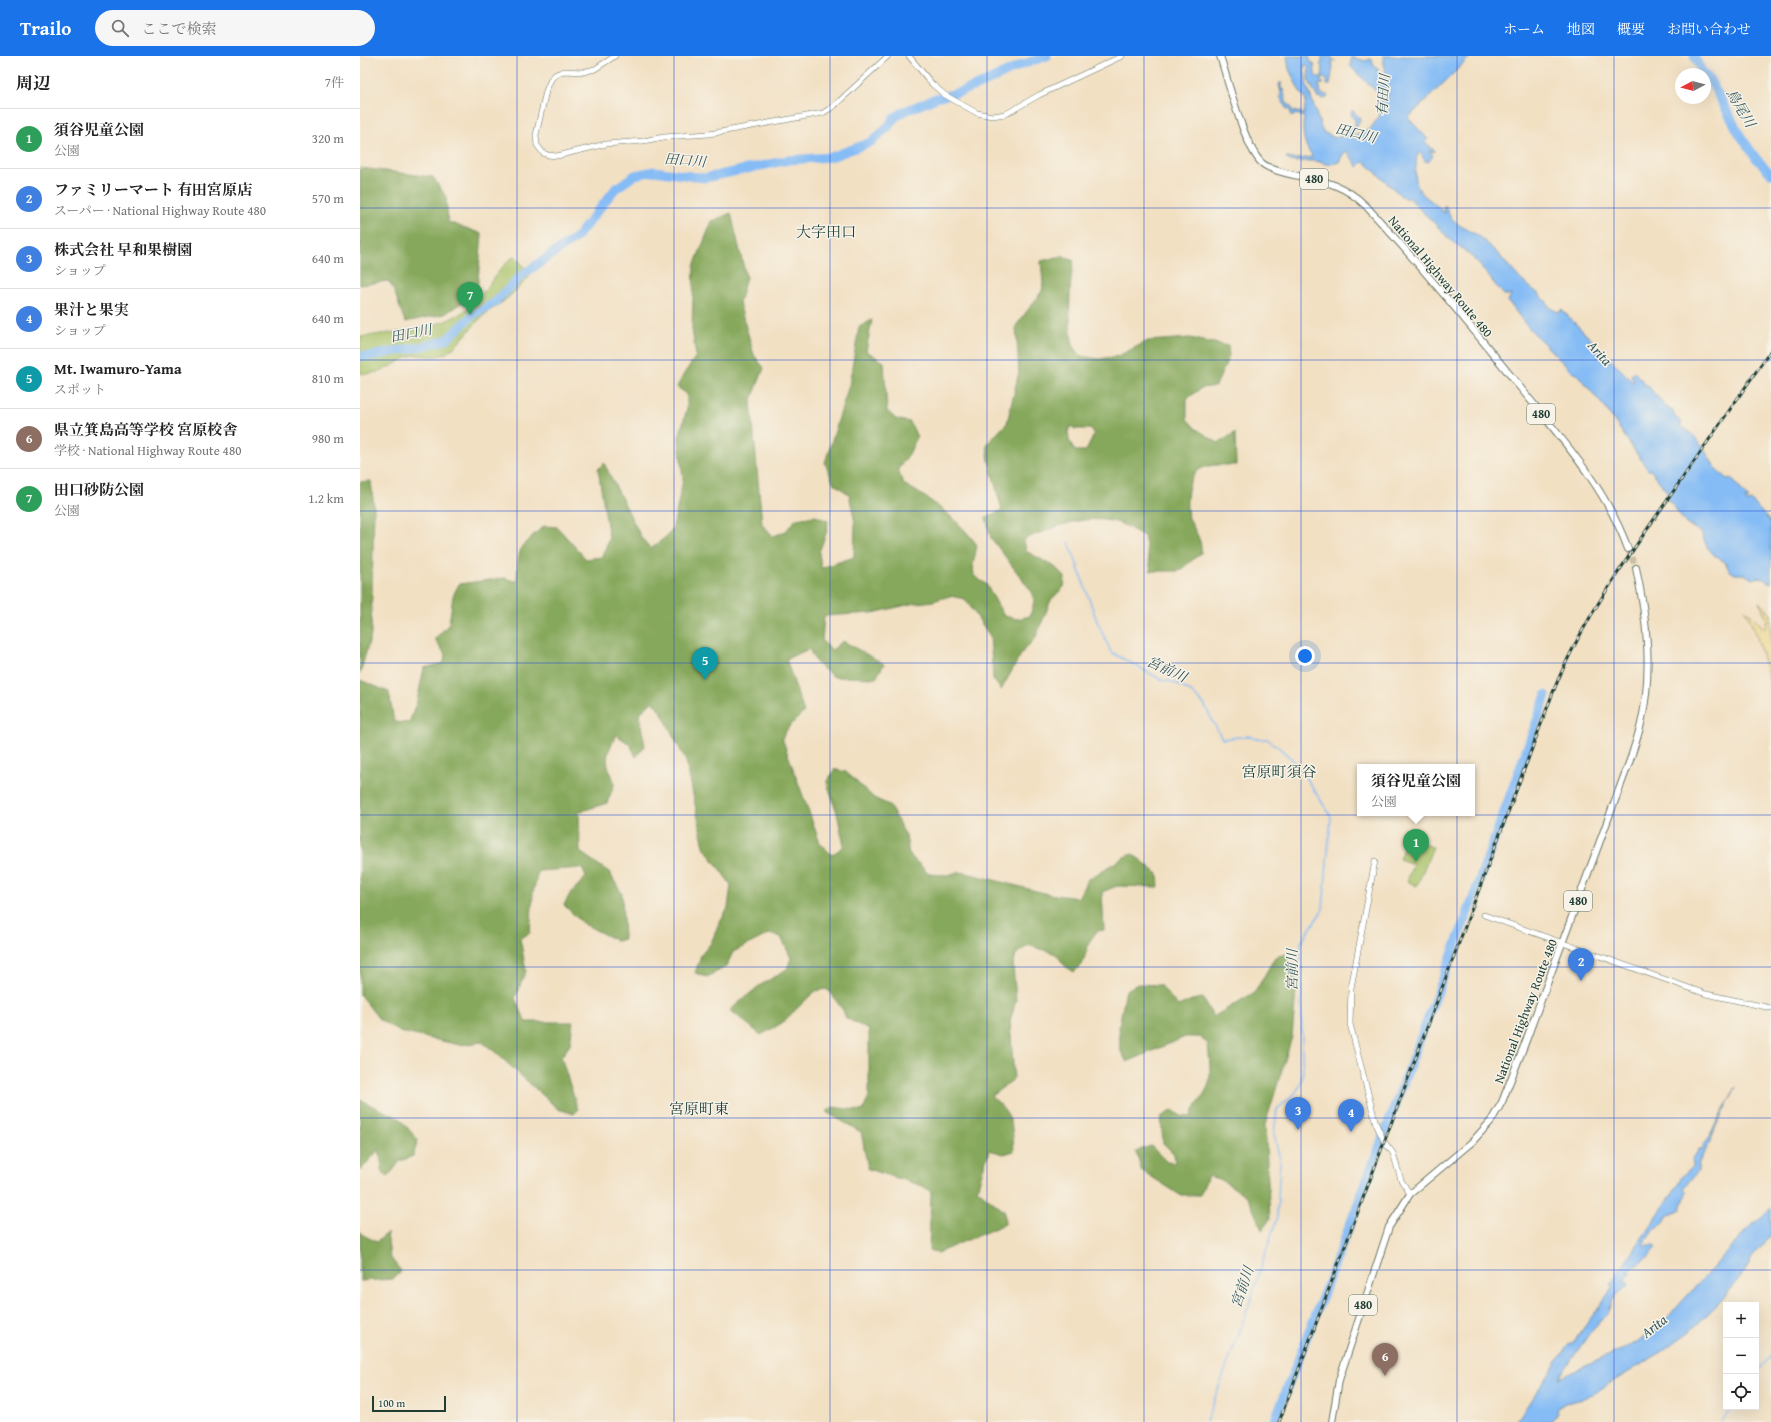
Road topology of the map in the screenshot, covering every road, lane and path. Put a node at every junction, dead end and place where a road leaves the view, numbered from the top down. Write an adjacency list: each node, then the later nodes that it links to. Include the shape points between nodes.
1 (615, 56): 2 (street, via 596,69 583,72 564,71 551,79 536,135 537,145 543,153 556,156 606,144 709,134 823,113)
2 (888, 56)
3 (908, 56): 4 (street, via 938,90 949,98 977,113 1000,116)
4 (1122, 56)
5 (1220, 56): 6 (highway, National Highway Route 480 / 480, via 1254,154 1263,164 1276,170 1346,189 1366,206 1475,332 1571,451 1613,515)
6 (1628, 550)
7 (1636, 568): 10 (highway, National Highway Route 480 / 480, via 1648,645 1641,723 1630,760)
8 (1376, 861): 12 (street, via 1351,988 1350,1024 1376,1124)
9 (1484, 915): 10 (street)
10 (1562, 943): 11 (street, via 1680,986); 12 (highway, National Highway Route 480 / 480, via 1514,1074 1491,1121 1472,1142)
11 (1771, 1008)
12 (1410, 1194): 13 (highway, National Highway Route 480 / 480, via 1396,1214 1383,1241 1339,1380)
13 (1332, 1422)

